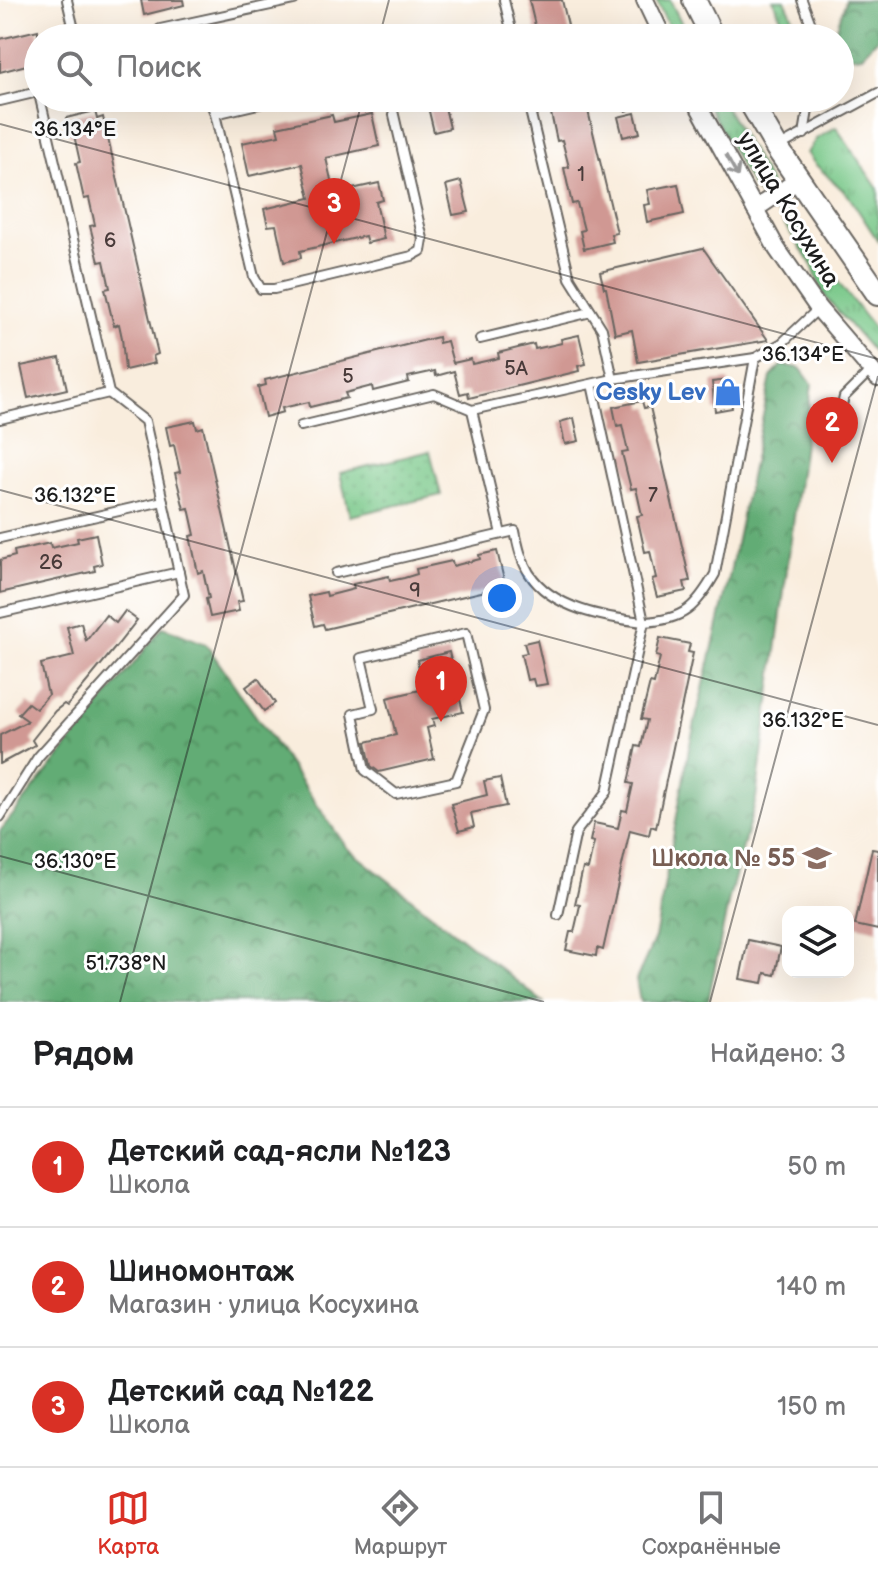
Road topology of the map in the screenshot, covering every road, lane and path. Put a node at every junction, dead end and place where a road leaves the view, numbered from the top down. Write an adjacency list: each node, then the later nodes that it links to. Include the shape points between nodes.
1 (67, 0): 7 (lane)
2 (294, 0): 8 (lane)
3 (504, 0): 9 (lane)
4 (645, 0): 10 (street)
5 (694, 0): 11 (main road)
6 (802, 0): 12 (lane)
7 (73, 24)
8 (185, 24)
9 (510, 24)
10 (656, 24)
11 (706, 24)
12 (811, 24)
13 (878, 93): 16 (lane)
14 (24, 95): 15 (lane)
15 (0, 101)
16 (854, 106)
17 (43, 112): 38 (lane)
18 (224, 112): 25 (lane)
19 (393, 112): 25 (lane, via 423,239 421,251 274,289 261,289 254,277)
20 (530, 112): 32 (lane, via 570,278)
21 (702, 112): 29 (street, улица Косухина, one-way to 29)
22 (756, 112): 27 (main road, улица Косухина)
23 (808, 112): 26 (lane)
24 (844, 112): 26 (lane)
25 (215, 114)
26 (804, 134): 27 (lane)
27 (777, 148): 28 (main road, улица Косухина)
28 (798, 180): 29 (street); 30 (main road, улица Косухина)
29 (755, 209): 31 (street, улица Косухина)
30 (878, 294)
31 (818, 308): 34 (lane, via 782,343); 35 (street, улица Косухина)
32 (591, 312): 33 (lane); 36 (lane, via 602,329)
33 (480, 339)
34 (755, 358): 36 (lane); 49 (lane, via 715,574 684,614)
35 (874, 374): 42 (lane, via 844,397)
36 (613, 379): 37 (lane)
37 (592, 384): 39 (lane); 49 (lane)
38 (109, 393): 40 (lane); 43 (lane, via 145,421)
39 (472, 410): 41 (lane, via 434,394); 44 (lane)
40 (0, 419)
41 (301, 426)
42 (835, 434)
43 (163, 501): 45 (lane); 46 (lane)
44 (501, 534): 47 (lane); 49 (lane, via 515,531 526,568 548,593 594,613)
45 (0, 538)
46 (179, 572): 48 (lane); 51 (lane, via 184,595 38,757)
47 (336, 573)
48 (0, 613)
49 (644, 622): 52 (lane, via 607,792 576,832)
50 (365, 770): 50 (lane, via 353,714 373,709 361,658 466,633 484,710 456,781 396,794)
51 (0, 817)
52 (558, 915)

